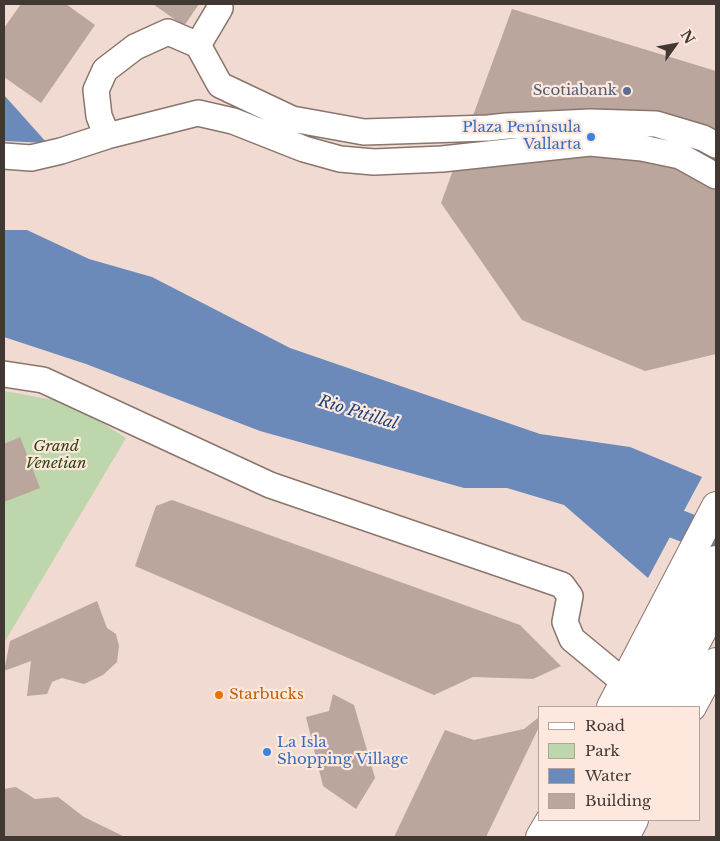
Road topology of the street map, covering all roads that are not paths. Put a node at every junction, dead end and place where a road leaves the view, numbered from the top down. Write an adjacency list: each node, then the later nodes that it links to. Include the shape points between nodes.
1 (225, 5): 2 (lane)
2 (198, 45): 3 (lane); 9 (lane, via 168,32 134,47 105,70 96,90 99,116)
3 (220, 84): 4 (lane); 7 (lane, via 292,119 364,132)
4 (198, 113): 9 (lane); 14 (lane, via 340,159 374,162)
5 (514, 126): 7 (lane); 8 (lane); 11 (lane)
6 (665, 126): 8 (lane, via 656,124); 10 (lane); 12 (lane)
7 (437, 130): 14 (lane)
8 (590, 133): 11 (lane); 12 (lane)
9 (107, 136): 13 (lane, via 31,158)
10 (716, 145)
11 (511, 151): 14 (lane)
12 (660, 152): 15 (lane, via 680,156)
13 (4, 156)
14 (442, 159)
15 (716, 176)
16 (4, 374): 21 (lane, via 43,380 270,485 562,584 570,596 565,622 572,640)
17 (716, 506): 21 (main road)
18 (716, 560): 21 (main road)
19 (716, 606): 21 (main road)
20 (716, 662): 22 (main road)
21 (648, 684): 23 (main road); 24 (main road)
22 (695, 702)
23 (612, 706)
24 (636, 706)
25 (549, 821): 29 (main road)
26 (576, 821): 30 (main road)
27 (604, 821): 31 (main road)
28 (633, 821): 32 (main road)
29 (540, 837)
30 (568, 837)
31 (596, 837)
32 (625, 837)

